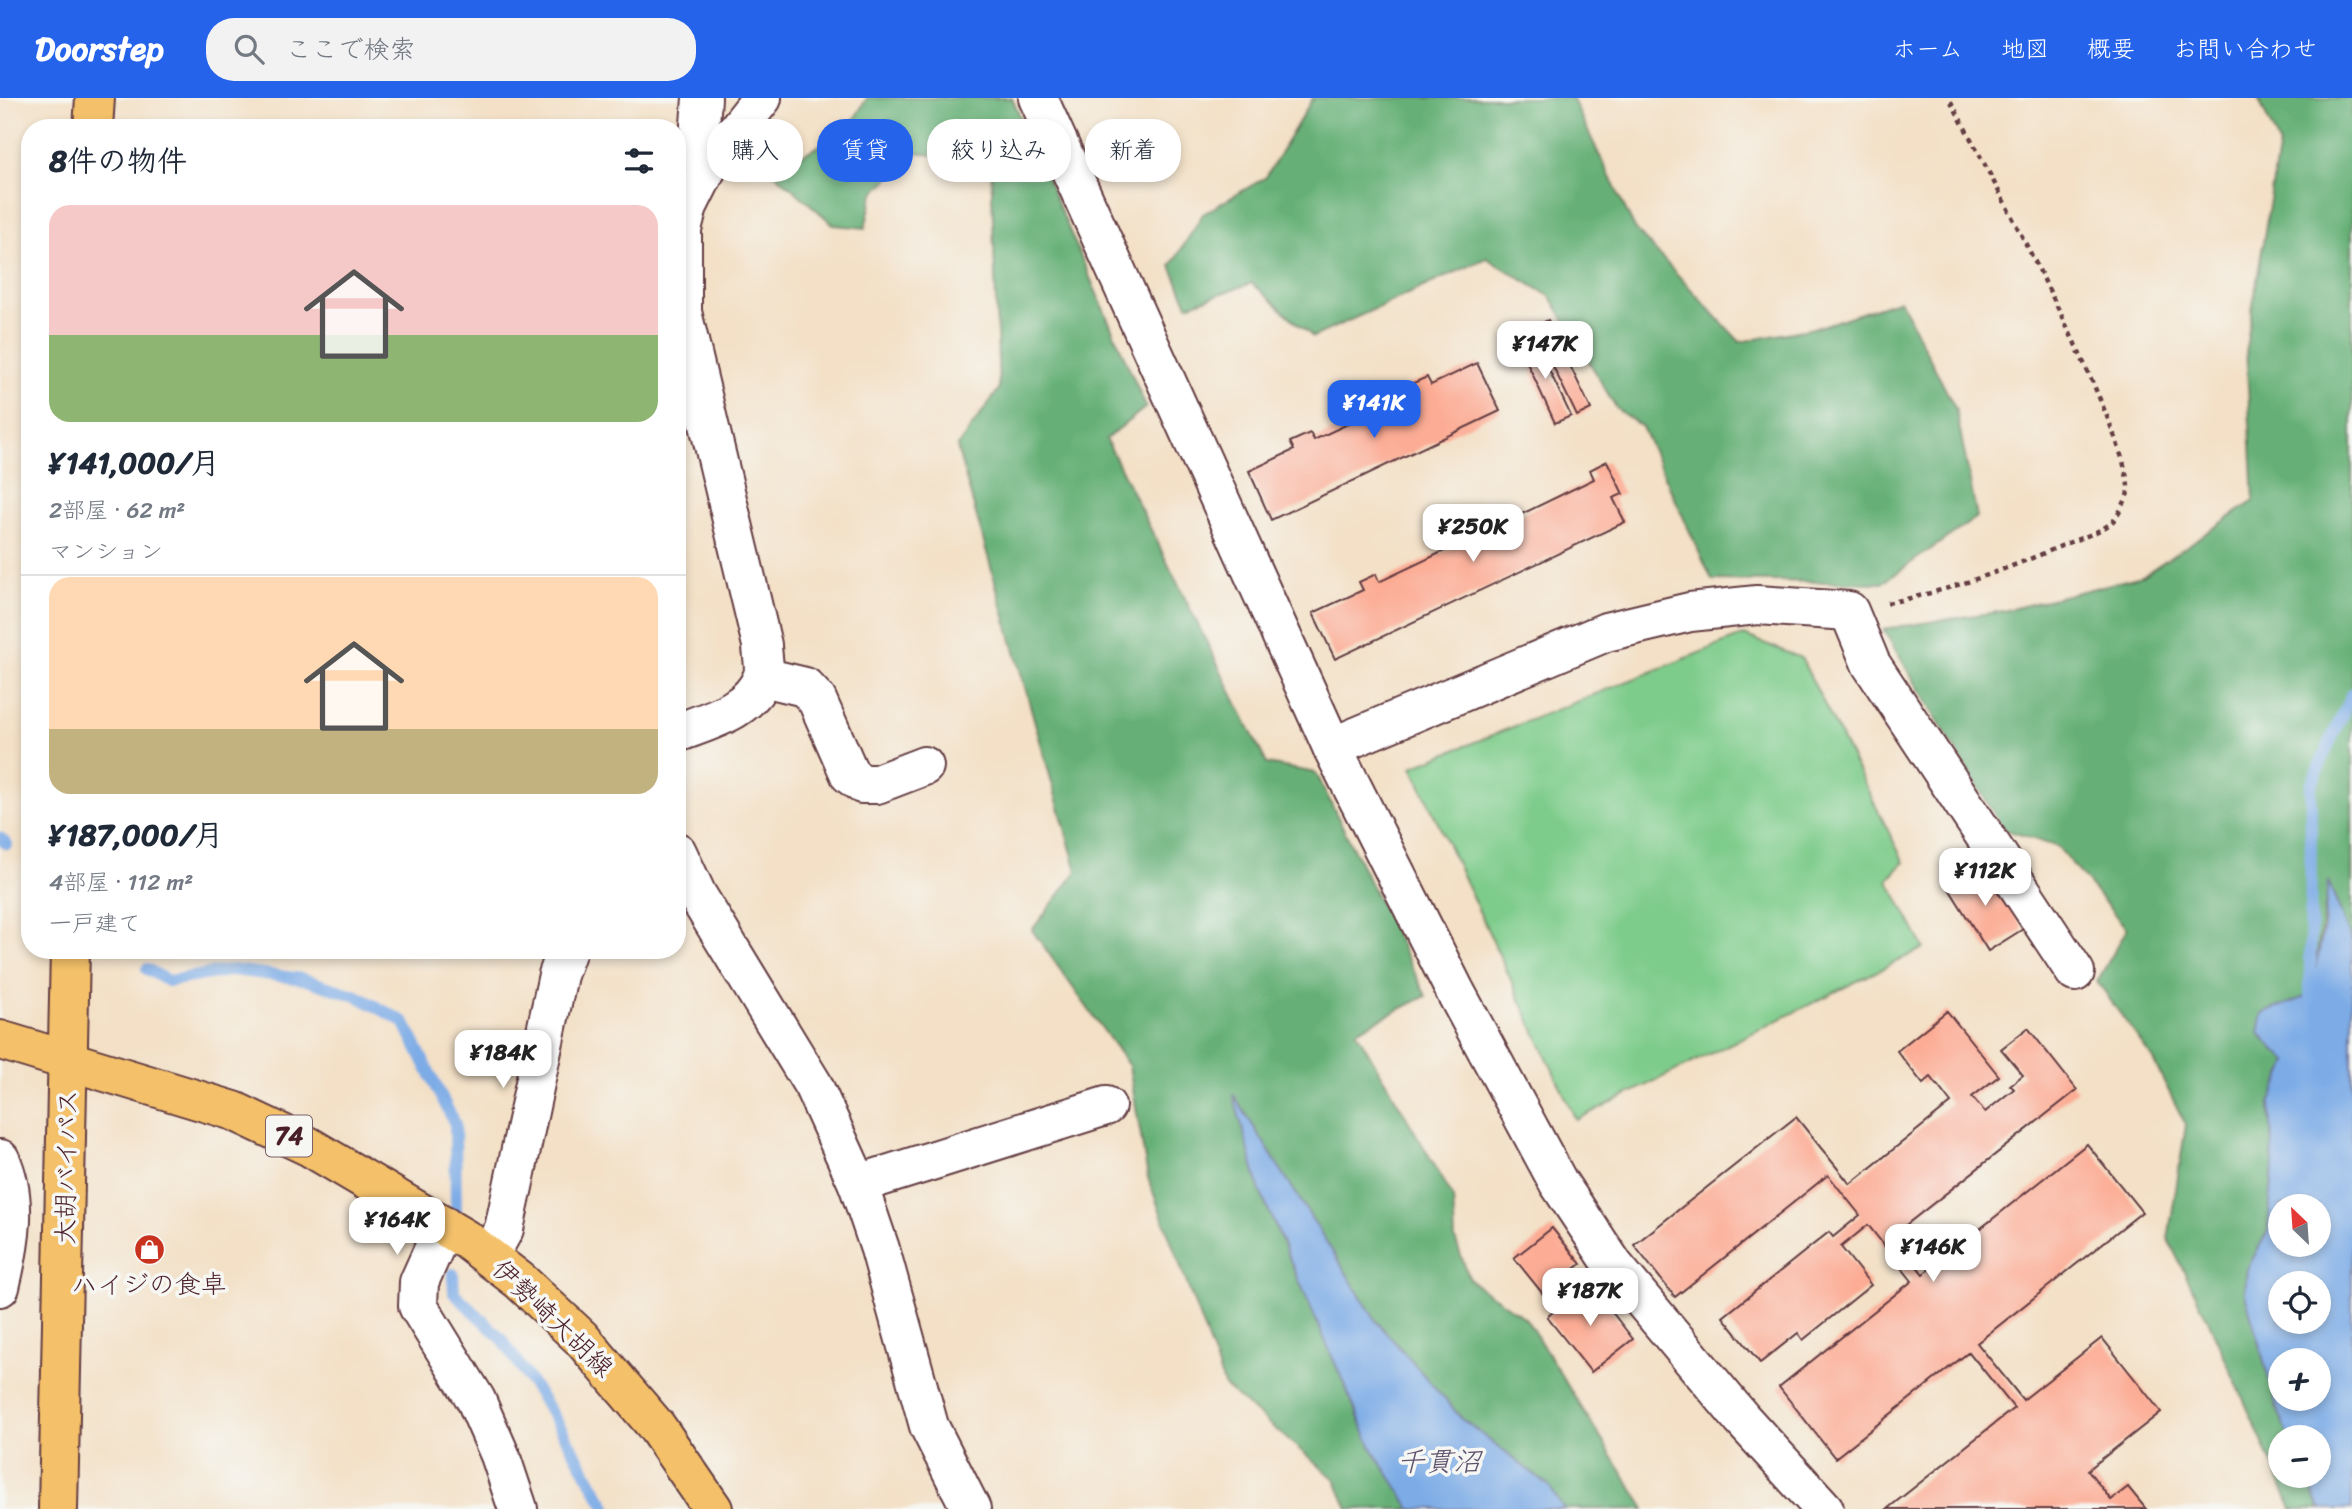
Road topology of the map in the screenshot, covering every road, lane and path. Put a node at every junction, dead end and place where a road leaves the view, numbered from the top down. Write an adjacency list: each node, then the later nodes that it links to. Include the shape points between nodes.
1 (95, 98): 6 (main road)
2 (702, 98): 8 (street, via 698,151)
3 (762, 98): 7 (street)
4 (1038, 98): 14 (street)
5 (1949, 98): 11 (path, via 2017,225 2096,391 2129,477 2129,494 2111,523 2009,569)
6 (94, 119)
7 (746, 119)
8 (707, 168): 9 (street)
9 (686, 214)
10 (686, 329): 12 (street, via 762,645)
11 (1849, 611): 14 (street, via 1757,605 1690,612 1606,632); 19 (street, via 1871,664)
12 (763, 677): 13 (street, via 750,697 727,713); 15 (street, via 805,687 817,700 850,775 862,784 877,784)
13 (686, 729)
14 (1332, 747): 32 (street, via 1558,1182 1614,1266)
15 (925, 766)
16 (686, 871): 24 (street, via 813,1085)
17 (70, 959): 21 (main road, 大胡バイパス)
18 (564, 959): 26 (street, via 504,1230)
19 (2075, 972)
20 (0, 1040): 21 (main road, 伊勢崎大胡線 / 74)
21 (69, 1060): 25 (main road, 伊勢崎大胡線 / 74, via 197,1098 270,1127); 28 (main road, 大胡バイパス)
22 (1106, 1106): 24 (street)
23 (0, 1158): 27 (street, via 10,1203 10,1244)
24 (858, 1184): 31 (street, via 929,1426)
25 (443, 1226): 26 (main road, 伊勢崎大胡線 / 74); 29 (street, via 419,1282 418,1306 476,1400)
26 (489, 1256): 30 (main road, 伊勢崎大胡線 / 74, via 606,1366 656,1426)
27 (0, 1287)
28 (58, 1509)
29 (518, 1509)
30 (712, 1509)
31 (971, 1509)
32 (1824, 1509)

